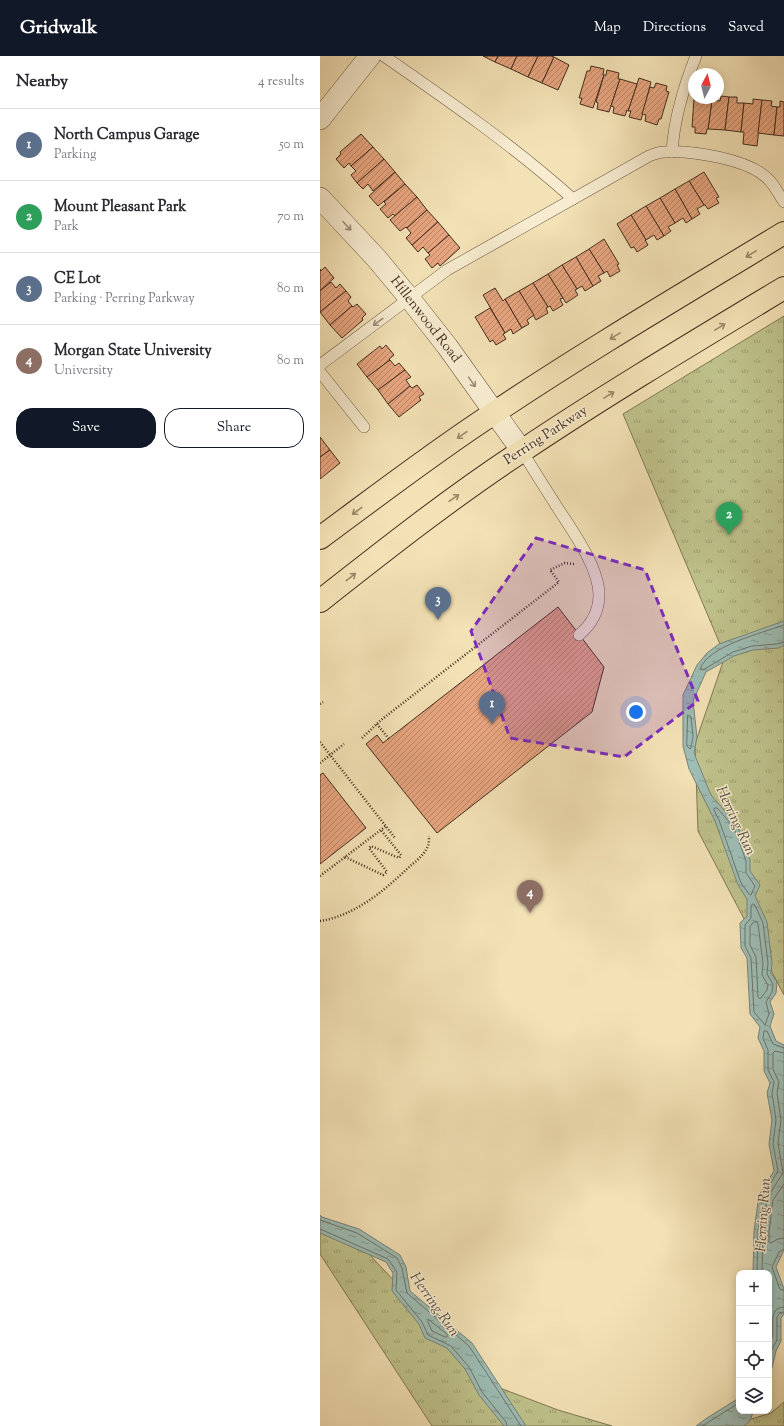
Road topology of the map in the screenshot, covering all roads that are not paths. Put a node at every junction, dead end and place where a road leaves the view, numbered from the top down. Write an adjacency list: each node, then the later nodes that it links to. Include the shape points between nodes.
1 (370, 56): 4 (street)
2 (384, 56): 7 (lane, via 528,160)
3 (696, 56): 5 (lane, via 673,133)
4 (320, 119)
5 (672, 152): 7 (lane, via 649,156); 8 (lane, via 696,153 756,170 768,179)
6 (320, 198): 11 (street, Hillenwood Road, one-way to 11)
7 (573, 199): 11 (lane, via 447,270)
8 (784, 202)
9 (784, 234): 14 (main road, one-way to 14, via 648,315)
10 (784, 288): 16 (main road, Perring Parkway, one-way to 10)
11 (410, 298): 12 (lane, one-way to 12); 14 (street, Hillenwood Road, one-way to 14)
12 (320, 364)
13 (320, 372): 15 (lane)
14 (494, 413): 16 (street, Hillenwood Road); 17 (main road, one-way to 17)
15 (364, 427)
16 (522, 451): 18 (main road, Perring Parkway, one-way to 16, via 438,509); 19 (lane, via 580,544 597,584 597,612 588,628)
17 (320, 538)
18 (320, 601)
19 (580, 635)

